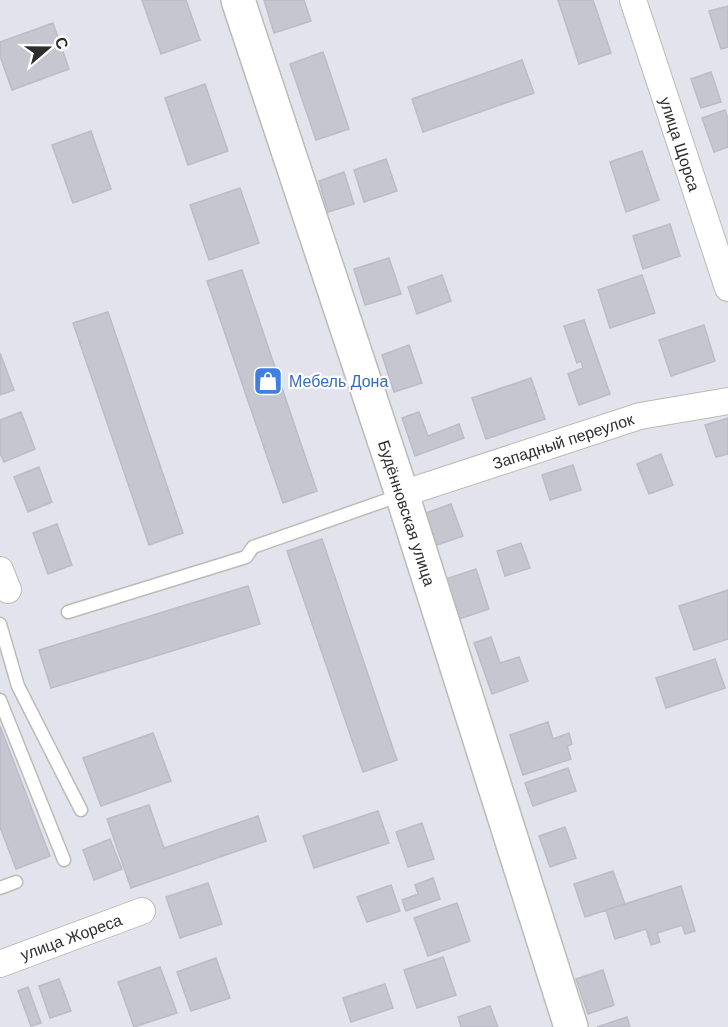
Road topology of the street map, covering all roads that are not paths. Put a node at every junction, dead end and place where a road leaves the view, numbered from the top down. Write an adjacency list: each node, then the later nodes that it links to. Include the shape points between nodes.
1 (238, 0): 5 (street, Будённовская улица)
2 (633, 0): 3 (street, улица Щорса)
3 (728, 288)
4 (728, 401): 5 (street, Западный переулок, via 640,416)
5 (402, 494): 6 (lane, via 254,547 246,557); 15 (street, Будённовская улица)
6 (68, 612)
7 (0, 624): 9 (lane, via 18,686)
8 (0, 700): 10 (lane)
9 (81, 810)
10 (64, 860)
11 (16, 882): 12 (lane)
12 (0, 888)
13 (142, 911): 14 (street, улица Жореса)
14 (1, 961)
15 (571, 1027)

